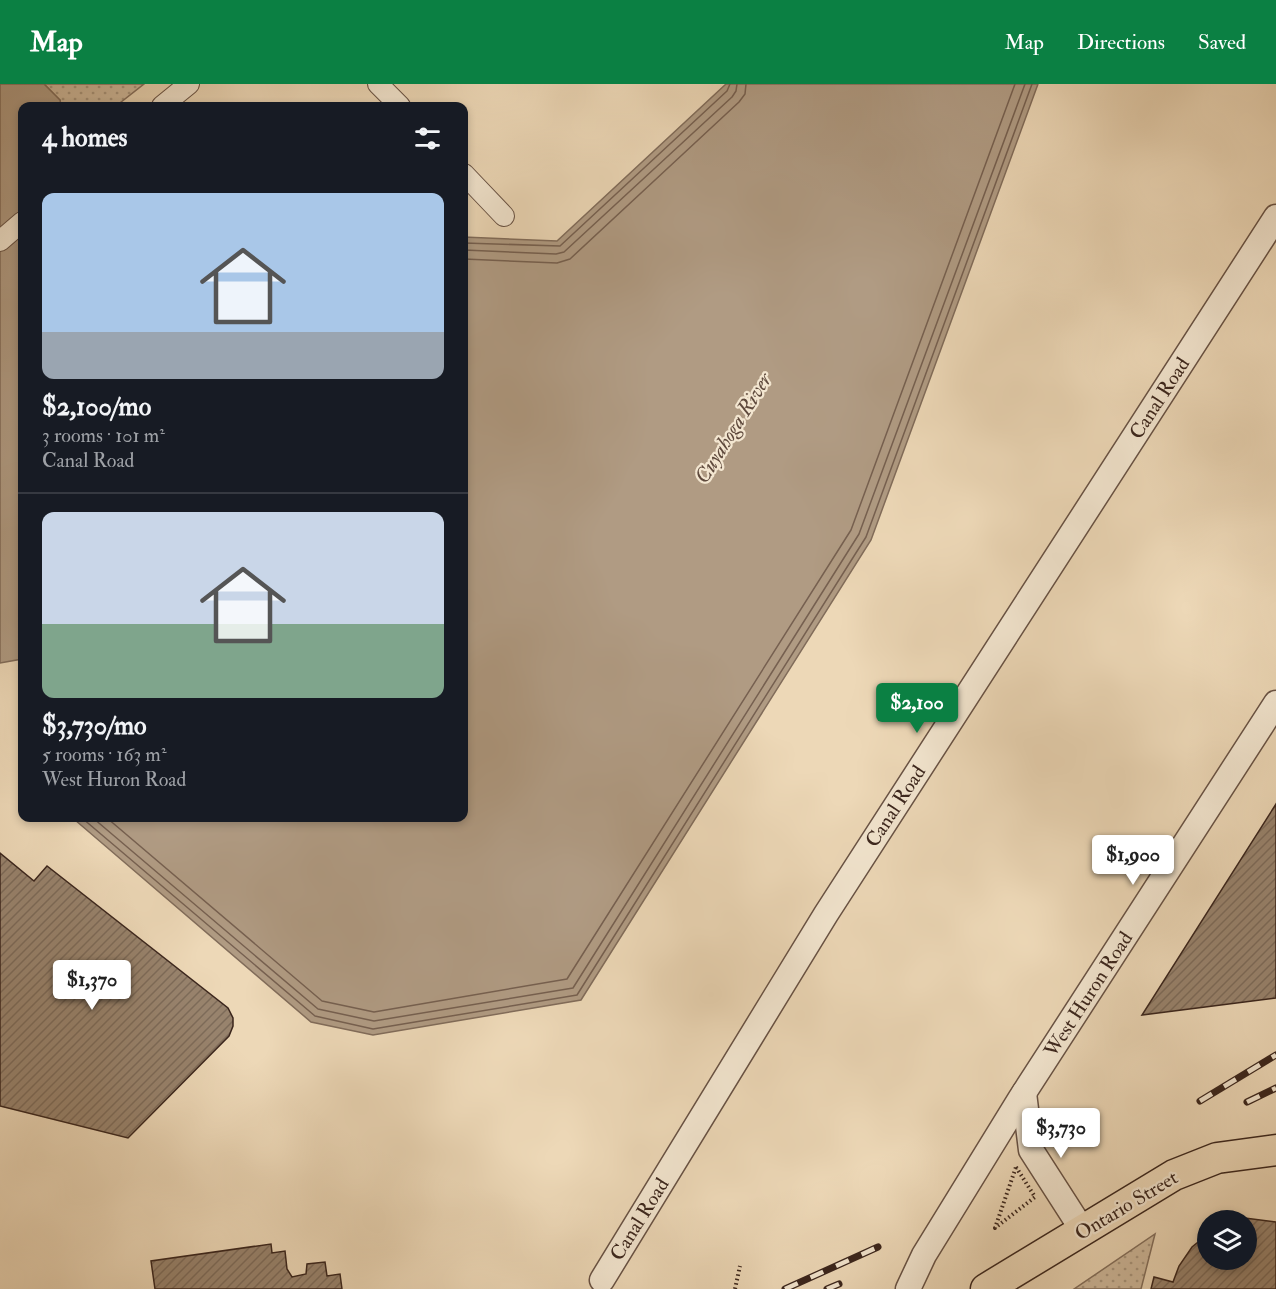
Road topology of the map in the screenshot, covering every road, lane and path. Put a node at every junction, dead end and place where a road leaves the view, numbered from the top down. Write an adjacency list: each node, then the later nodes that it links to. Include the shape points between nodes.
1 (189, 84): 3 (street)
2 (378, 84): 4 (street)
3 (167, 102)
4 (396, 102)
5 (468, 178): 6 (street)
6 (504, 216)
7 (1276, 217): 16 (street, Canal Road, via 826,914)
8 (18, 225): 9 (street)
9 (0, 241)
10 (1276, 703): 11 (street, West Huron Road)
11 (1024, 1093): 14 (street, via 1031,1150); 18 (street, West Huron Road, via 924,1255)
12 (1276, 1150): 14 (main road, Ontario Street, via 1203,1162 1174,1175)
13 (1035, 1197): 13 (path, via 1011,1216 995,1228 1016,1167)
14 (1083, 1231): 19 (main road, Ontario Street)
15 (740, 1266): 17 (path)
16 (602, 1280)
17 (735, 1289)
18 (908, 1289)
19 (986, 1289)

